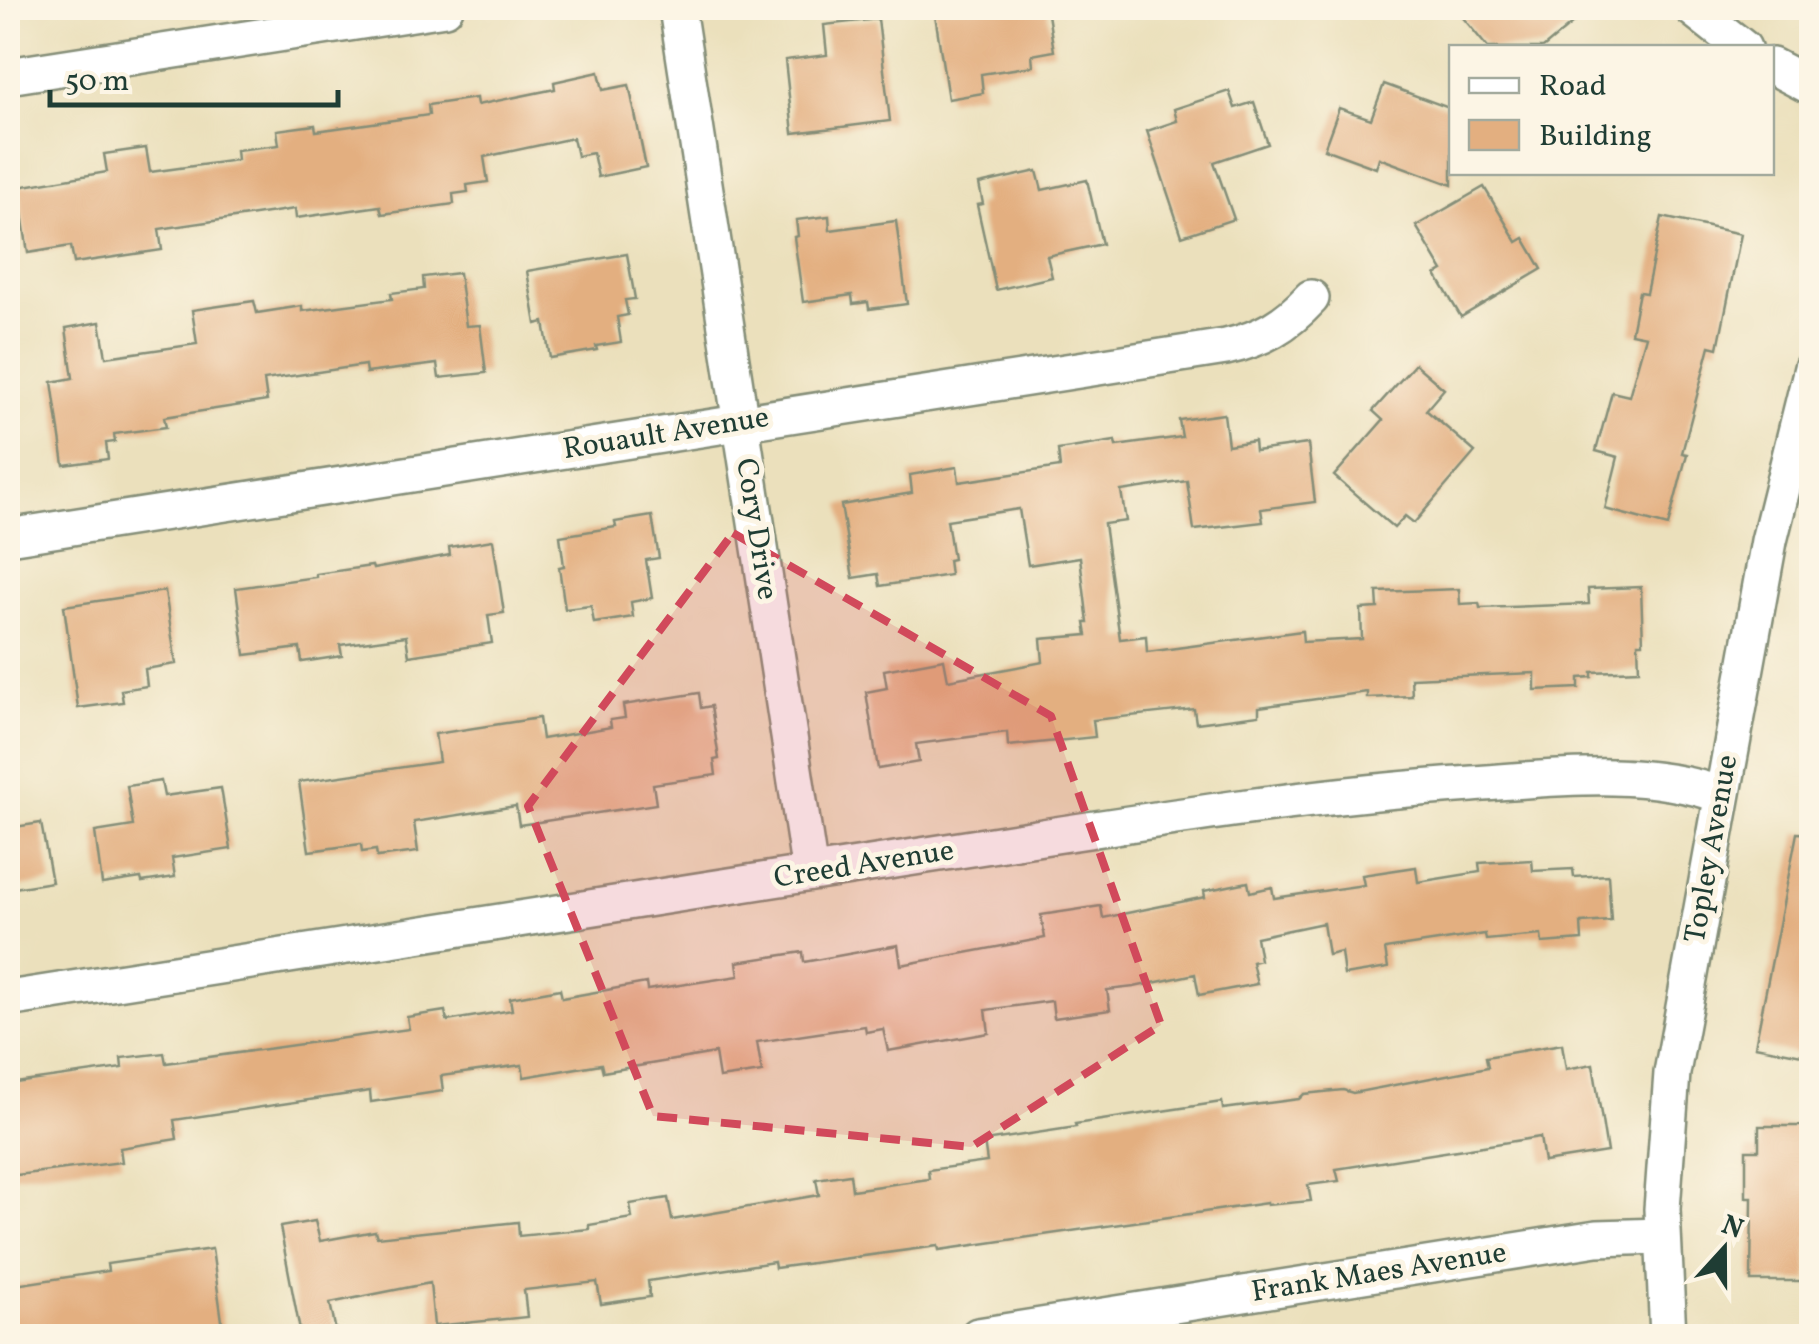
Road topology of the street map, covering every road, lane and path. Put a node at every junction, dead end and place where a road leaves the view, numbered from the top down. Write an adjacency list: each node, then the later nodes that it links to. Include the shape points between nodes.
1 (445, 8): 6 (street)
2 (677, 8): 10 (street, Cory Drive)
3 (1692, 8): 4 (street)
4 (1739, 45)
5 (1774, 67): 7 (street)
6 (8, 76)
7 (1812, 86)
8 (1311, 298): 10 (street, Rouault Avenue, via 1280,326 1244,343)
9 (1812, 368): 12 (street, Topley Avenue, via 1769,541)
10 (740, 422): 11 (street, Rouault Avenue); 13 (street, Cory Drive)
11 (8, 537)
12 (1722, 795): 13 (street, Creed Avenue, via 1620,776 1444,786 1256,805); 15 (street, Topley Avenue, via 1672,1073)
13 (810, 873): 14 (street, Creed Avenue)
14 (8, 998)
15 (1662, 1236): 16 (street, Frank Maes Avenue, via 1597,1238); 17 (street, Topley Avenue)
16 (978, 1336)
17 (1668, 1336)

